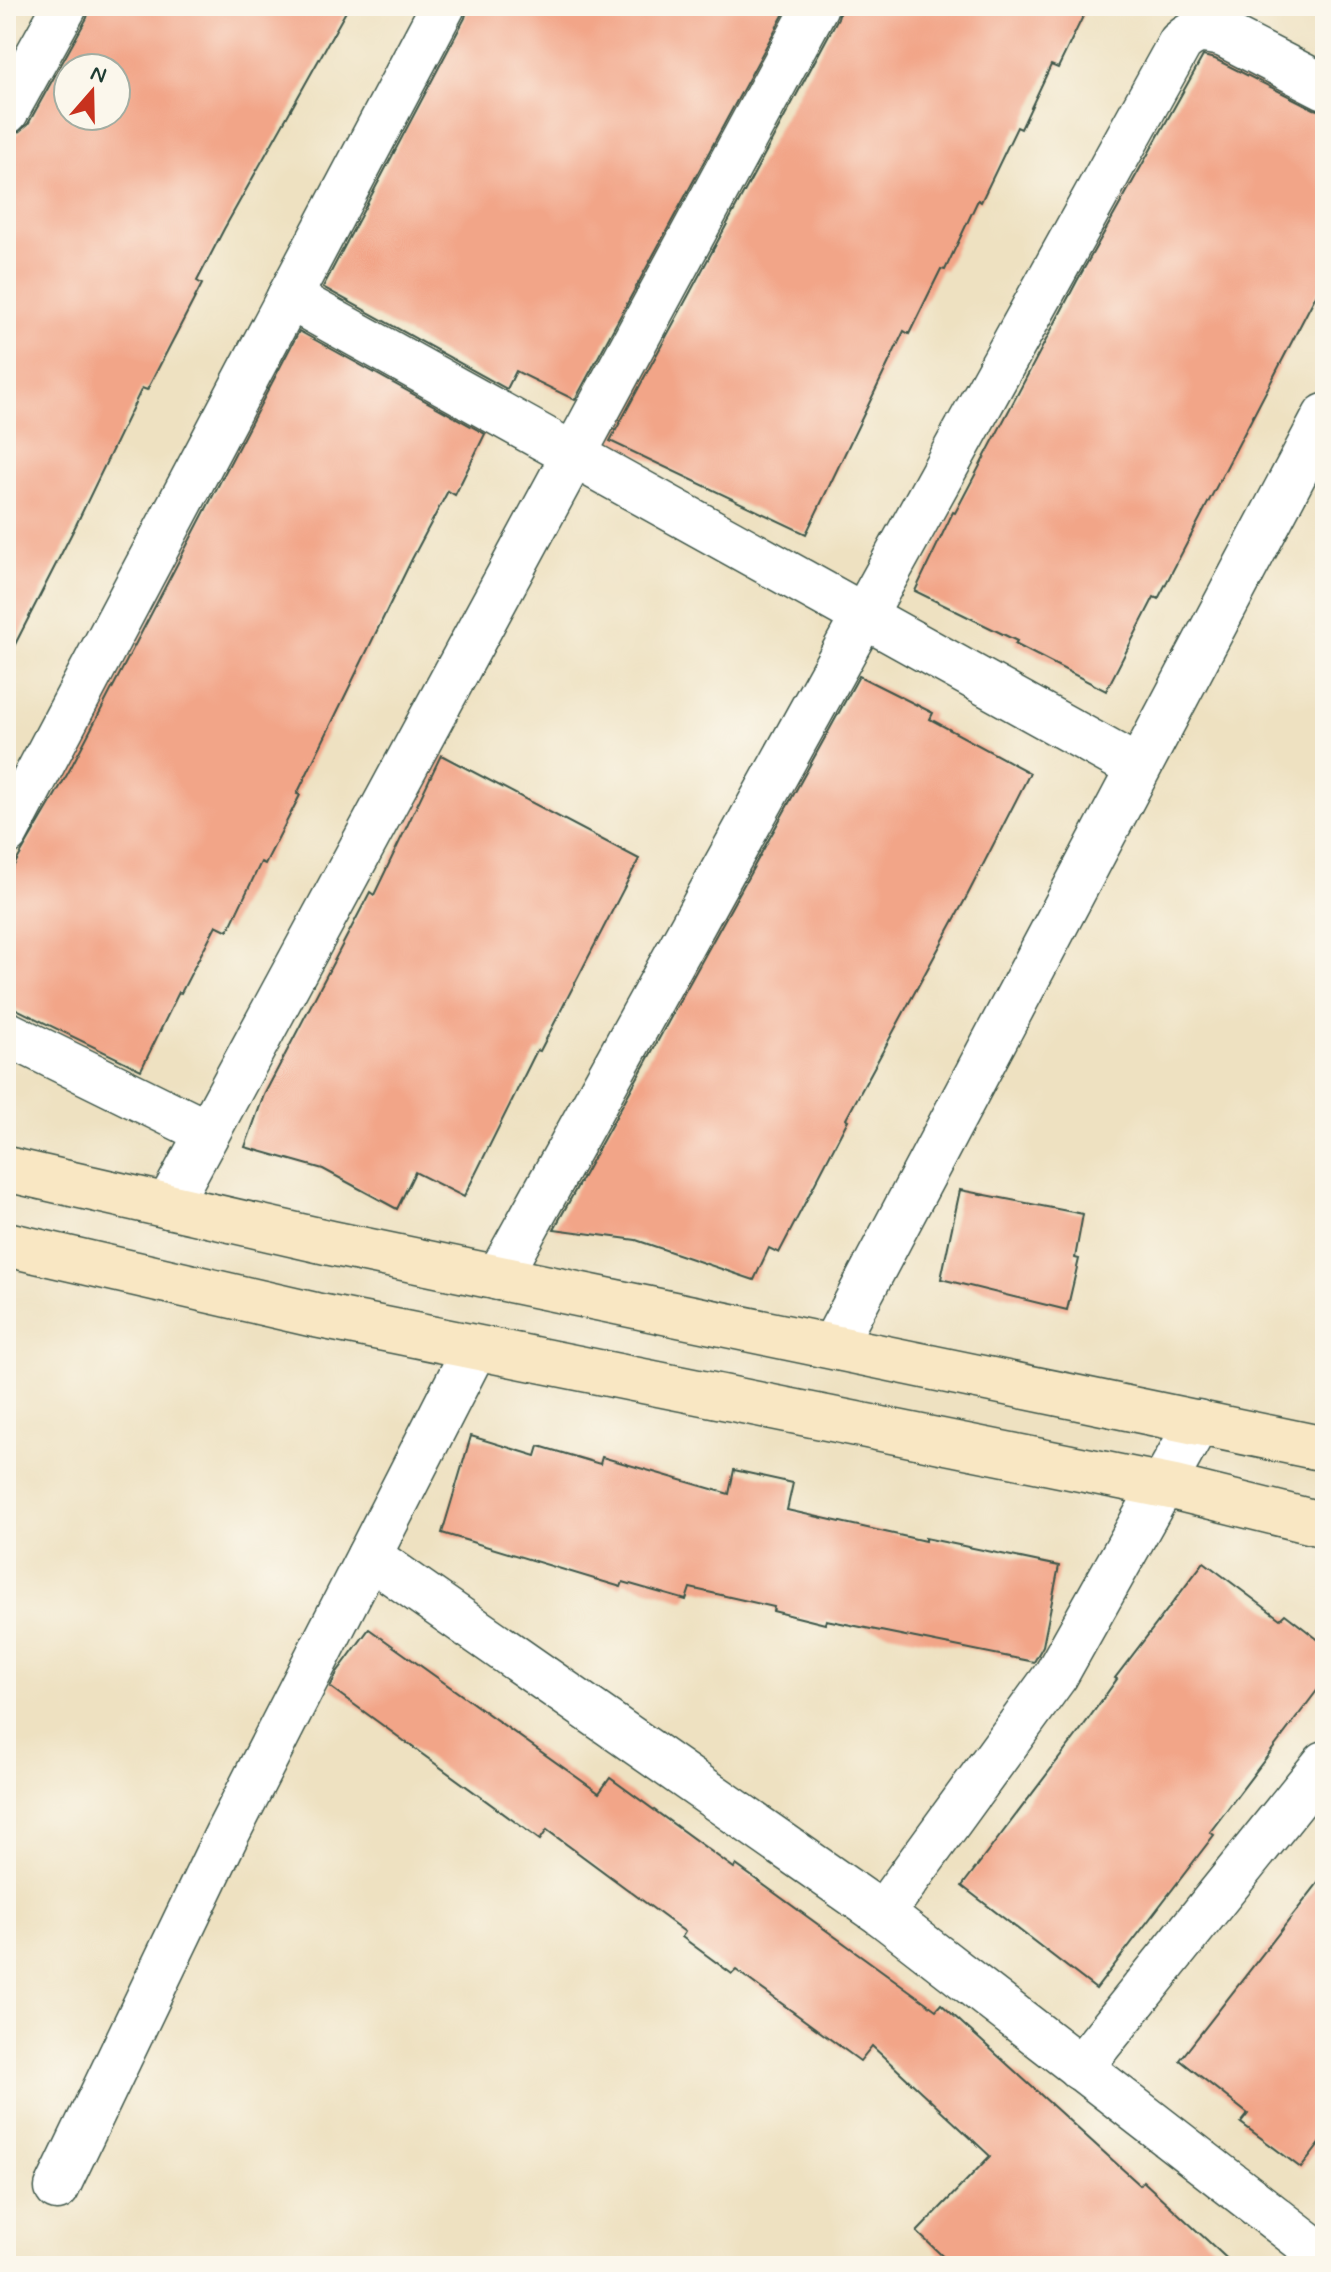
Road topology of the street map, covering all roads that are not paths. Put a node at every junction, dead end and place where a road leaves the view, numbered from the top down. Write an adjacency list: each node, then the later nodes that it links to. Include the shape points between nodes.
1 (65, 6): 5 (street)
2 (443, 6): 6 (street)
3 (816, 6): 8 (street)
4 (1325, 87): 9 (street, via 1224,35 1206,30 1191,33 1180,43)
5 (6, 112)
6 (289, 297): 8 (street); 11 (street)
7 (1325, 416): 10 (street)
8 (574, 454): 9 (street); 13 (street)
9 (864, 615): 10 (street); 17 (street)
10 (1138, 768): 18 (street)
11 (6, 833)
12 (6, 1033): 13 (street)
13 (207, 1132): 15 (street)
14 (6, 1169): 15 (main road)
15 (168, 1206): 17 (main road)
16 (6, 1244): 19 (main road)
17 (498, 1278): 18 (main road)
18 (833, 1346): 20 (main road)
19 (475, 1348): 22 (main road); 24 (street)
20 (1198, 1422): 21 (main road); 22 (street)
21 (1325, 1449)
22 (1162, 1485): 23 (main road); 26 (street, via 1056,1675)
23 (1325, 1525)
24 (369, 1556): 26 (street); 28 (street, via 227,1834)
25 (1325, 1763): 27 (street)
26 (882, 1914): 27 (street)
27 (1080, 2068): 29 (street)
28 (57, 2188)
29 (1320, 2243)

